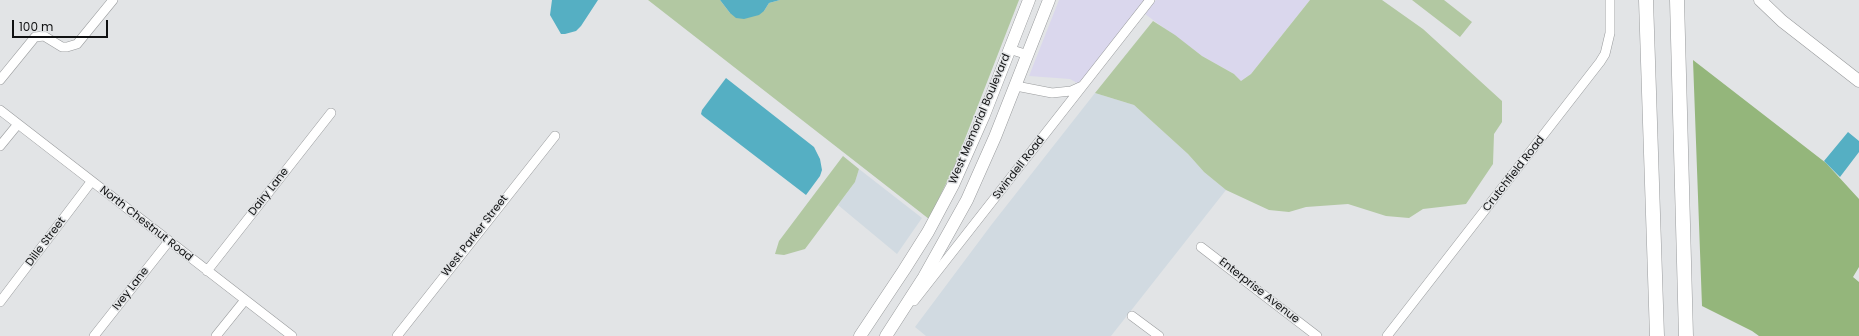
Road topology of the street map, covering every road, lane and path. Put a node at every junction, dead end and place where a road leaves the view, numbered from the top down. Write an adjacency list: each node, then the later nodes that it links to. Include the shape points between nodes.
1 (113, 0): 11 (street, via 77,44 67,47 44,36 35,37)
2 (1029, 0): 9 (main road, West Memorial Boulevard)
3 (1049, 0): 10 (main road, West Memorial Boulevard)
4 (1150, 0): 14 (street, Swindell Road)
5 (1610, 0): 38 (street, Crutchfield Road, via 1609,38 1600,62)
6 (1646, 0): 39 (highway)
7 (1677, 0): 40 (highway)
8 (1760, 0): 12 (main road, via 1782,21)
9 (1009, 49): 10 (street); 19 (main road, West Memorial Boulevard)
10 (1028, 55): 13 (main road, West Memorial Boulevard)
11 (0, 80)
12 (1859, 81)
13 (1016, 86): 15 (street); 19 (main road, via 999,96); 35 (main road, West Memorial Boulevard, via 967,200 924,277)
14 (1083, 86): 15 (street, via 1071,91); 17 (street, Swindell Road)
15 (1052, 93): 17 (street, via 1062,100)
16 (0, 110): 20 (street, North Chestnut Road)
17 (1063, 111): 35 (street, Swindell Road)
18 (331, 112): 26 (street, Dairy Lane)
19 (984, 115): 34 (main road, West Memorial Boulevard, via 928,232)
20 (18, 124): 22 (street); 23 (street, North Chestnut Road)
21 (555, 136): 33 (street, West Parker Street)
22 (0, 146)
23 (91, 182): 24 (street, North Chestnut Road); 28 (street, Dille Street)
24 (169, 241): 26 (street, North Chestnut Road); 30 (street, Ivey Lane)
25 (1202, 247): 37 (street, Enterprise Avenue)
26 (207, 270): 27 (street, North Chestnut Road)
27 (245, 300): 31 (street); 32 (street, North Chestnut Road)
28 (0, 302)
29 (1132, 316): 36 (street)
30 (94, 336)
31 (216, 336)
32 (292, 336)
33 (397, 336)
34 (860, 336)
35 (886, 336)
36 (1158, 336)
37 (1317, 336)
38 (1387, 336)
39 (1657, 336)
40 (1686, 336)

